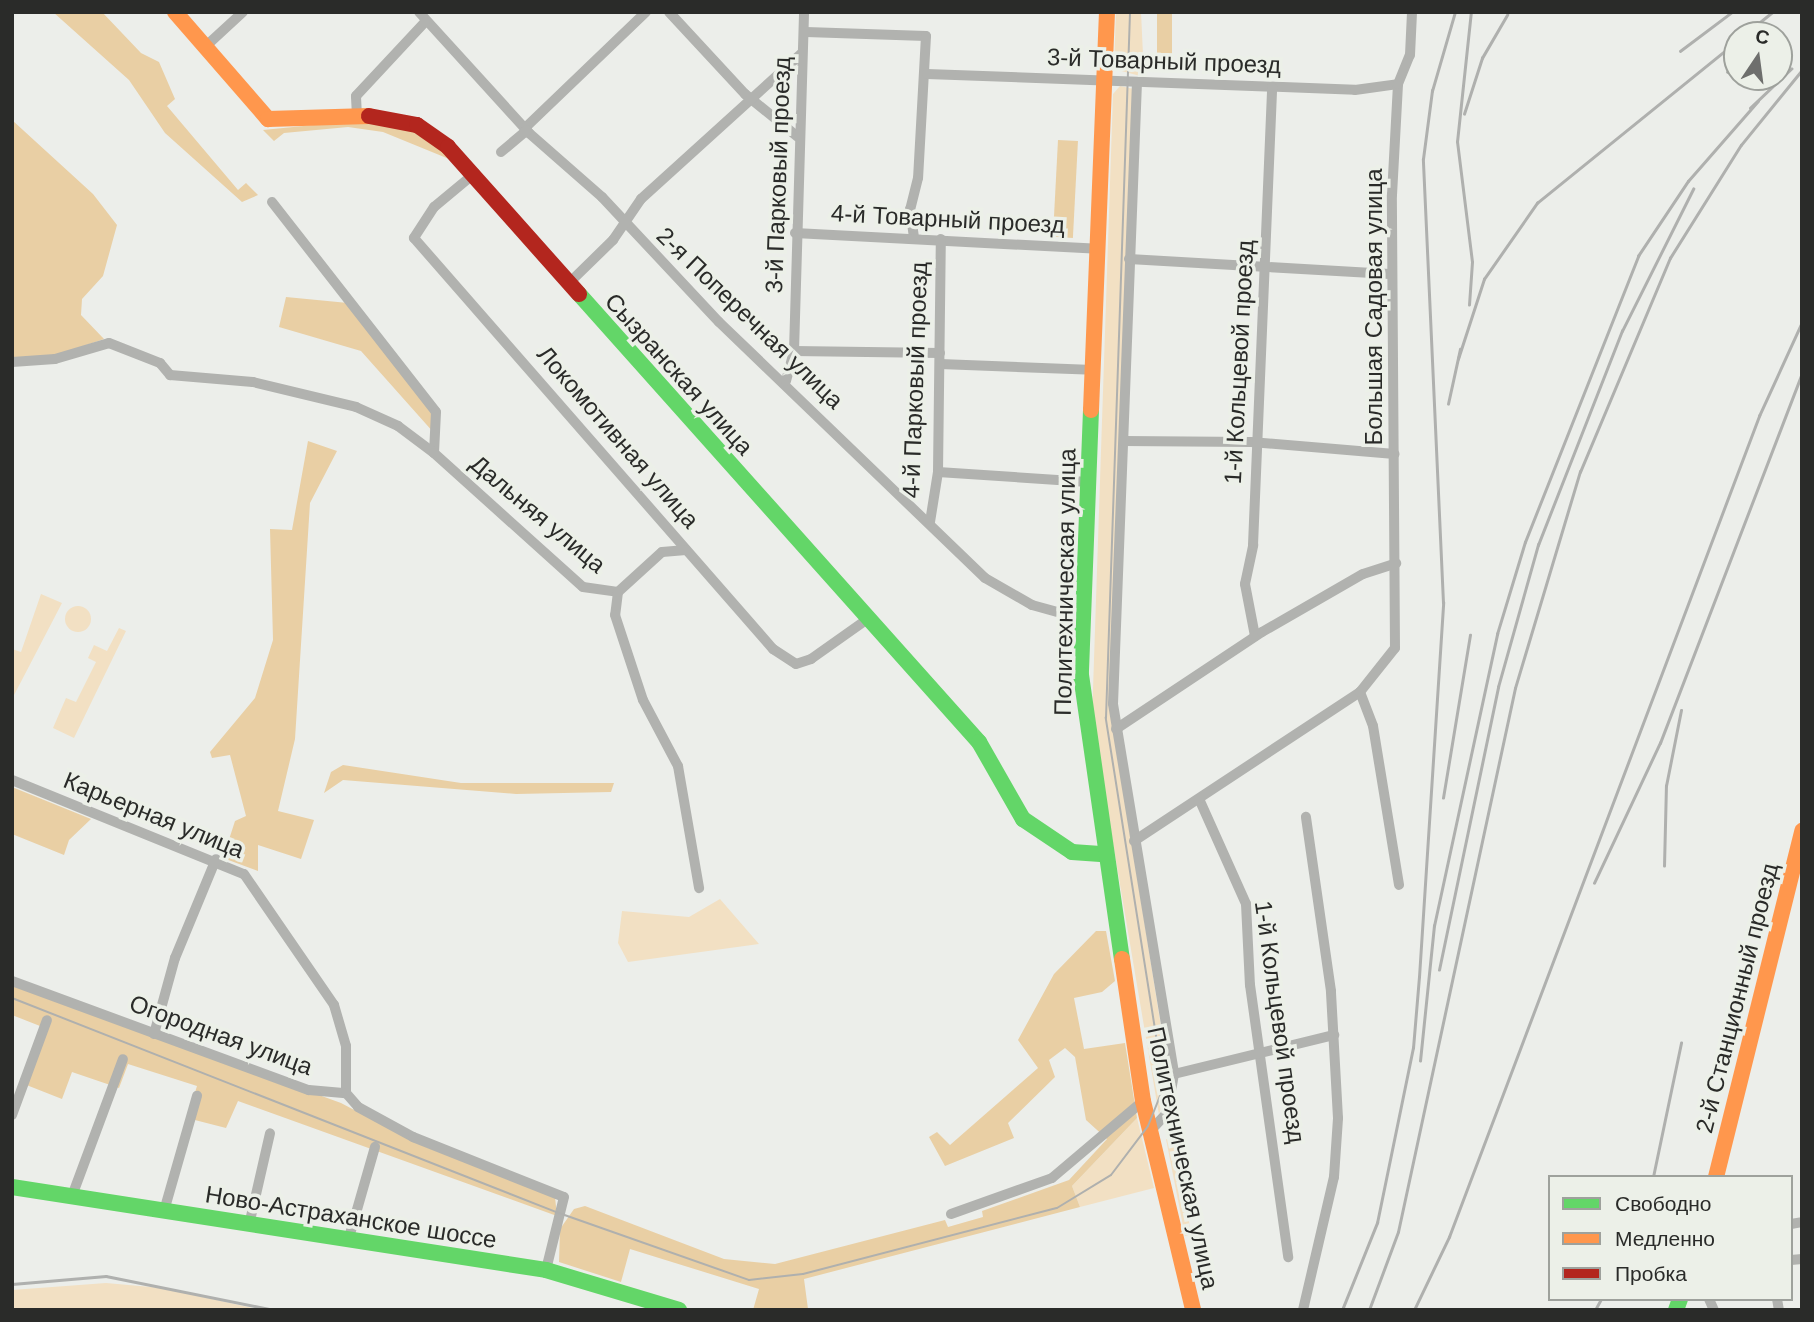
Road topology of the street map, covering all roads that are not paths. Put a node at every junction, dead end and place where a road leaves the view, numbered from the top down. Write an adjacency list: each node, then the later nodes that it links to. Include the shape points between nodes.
1 (175, 12): 10 (main road, Сызранская улица)
2 (243, 12): 10 (street)
3 (646, 12): 19 (street)
4 (669, 12): 17 (street)
5 (804, 12): 9 (street, 3-й Парковый проезд)
6 (1107, 12): 13 (main road, Политехническая улица)
7 (1412, 12): 15 (street, Большая Садовая улица, via 1410,55)
8 (430, 17): 18 (street, via 356,96); 19 (street, 2-я Поперечная улица, via 472,75)
9 (806, 32): 11 (street, 3-й Парковый проезд); 12 (street, 4-й Парковый проезд, via 926,36)
10 (206, 46): 18 (main road, Сызранская улица, via 268,119)
11 (802, 53): 17 (street); 20 (street, 3-й Парковый проезд)
12 (927, 74): 13 (street, 3-й Товарный проезд); 26 (street, 4-й Парковый проезд, via 910,209)
13 (1105, 81): 14 (street, 3-й Товарный проезд); 28 (main road, Политехническая улица)
14 (1137, 82): 16 (street, 3-й Товарный проезд); 29 (street)
15 (1398, 84): 16 (street, 3-й Товарный проезд); 31 (street, Большая Садовая улица)
16 (1272, 87): 30 (street, 1-й Кольцевой проезд)
17 (750, 99): 20 (street); 24 (street, via 641,199)
18 (357, 116): 22 (main road, Сызранская улица, via 417,125)
19 (526, 128): 21 (street); 24 (street, 2-я Поперечная улица)
20 (798, 136): 25 (street, 3-й Парковый проезд)
21 (501, 152)
22 (475, 173): 32 (main road, Сызранская улица); 45 (street, Локомотивная улица, via 413,231)
23 (272, 202): 40 (street, Дальняя улица, via 436,412)
24 (623, 224): 32 (street); 37 (street, 2-я Поперечная улица)
25 (795, 233): 26 (street, 4-й Товарный проезд); 33 (street, 3-й Парковый проезд)
26 (914, 237): 27 (street, 4-й Товарный проезд)
27 (941, 239): 28 (street, 4-й Товарный проезд); 34 (street, 4-й Парковый проезд)
28 (1098, 249): 36 (main road, Политехническая улица)
29 (1129, 259): 30 (street); 38 (street)
30 (1264, 266): 31 (street); 39 (street, 1-й Кольцевой проезд)
31 (1390, 274): 41 (street, Большая Садовая улица)
32 (569, 284): 48 (main road, Сызранская улица)
33 (794, 351): 34 (street); 37 (street, 3-й Парковый проезд)
34 (940, 359): 36 (street); 42 (street, 4-й Парковый проезд)
35 (12, 362): 40 (street, via 55,359 108,343 160,363 170,375 253,382 356,407 398,426)
36 (1093, 370): 43 (main road, Политехническая улица)
37 (786, 381): 44 (street, 2-я Поперечная улица)
38 (1124, 441): 39 (street); 52 (street, via 1114,572)
39 (1258, 443): 41 (street); 50 (street, 1-й Кольцевой проезд, via 1245,584)
40 (434, 453): 47 (street, Дальняя улица, via 583,587)
41 (1394, 454): 46 (street, Большая Садовая улица)
42 (938, 472): 43 (street); 44 (street, 4-й Парковый проезд)
43 (1088, 482): 49 (main road, Политехническая улица)
44 (930, 522): 49 (street, 2-я Поперечная улица, via 1004,592)
45 (686, 550): 47 (street, via 662,552); 48 (street, Локомотивная улица, via 773,649 796,664)
46 (1396, 563): 50 (street, via 1363,574); 51 (street, Большая Садовая улица, via 1395,648)
47 (618, 592): 62 (street, Дальняя улица, via 615,615 643,700 678,766)
48 (869, 618): 58 (main road, Сызранская улица, via 979,742 1023,819 1072,852)
49 (1083, 619): 58 (main road, Политехническая улица, via 1084,719)
50 (1255, 636): 52 (street)
51 (1360, 692): 54 (street, Большая Садовая улица); 61 (street, via 1373,726)
52 (1116, 729): 57 (street)
53 (12, 780): 59 (street, Карьерная улица)
54 (1200, 801): 57 (street, Большая Садовая улица); 67 (street, 1-й Кольцевой проезд, via 1246,904)
55 (1306, 817): 66 (street, 1-й Кольцевой проезд)
56 (1802, 831): 60 (main road, 2-й Станционный проезд)
57 (1134, 841): 69 (street)
58 (1104, 854): 72 (main road, Политехническая улица)
59 (216, 859): 65 (street, via 175,958); 70 (street, Карьерная улица, via 252,883 334,1005 346,1046)
60 (1797, 866): 77 (main road, 2-й Станционный проезд)
61 (1399, 886)
62 (699, 888)
63 (12, 981): 65 (street, Огородная улица)
64 (47, 1020): 73 (street)
65 (154, 1034): 70 (street, Огородная улица, via 309,1090)
66 (1334, 1035): 67 (street); 88 (street, 1-й Кольцевой проезд, via 1336,1156)
67 (1262, 1053): 69 (street); 84 (street, 1-й Кольцевой проезд)
68 (123, 1059): 79 (street)
69 (1174, 1074): 74 (street, via 1167,1113)
70 (346, 1093): 85 (street, via 358,1107 413,1137 564,1197)
71 (197, 1096): 80 (street)
72 (1143, 1101): 74 (main road, Политехническая улица); 81 (street, via 1052,1178)
73 (12, 1115)
74 (1149, 1132): 87 (main road, Политехническая улица)
75 (270, 1133): 82 (street)
76 (375, 1147): 83 (street)
77 (1717, 1175)
78 (12, 1187): 79 (main road, Ново-Астраханское шоссе)
79 (72, 1196): 80 (main road, Ново-Астраханское шоссе)
80 (164, 1211): 82 (main road, Ново-Астраханское шоссе)
81 (951, 1214)
82 (249, 1225): 83 (main road, Ново-Астраханское шоссе)
83 (348, 1241): 85 (main road, Ново-Астраханское шоссе)
84 (1289, 1257)
85 (546, 1270): 86 (main road, Ново-Астраханское шоссе)
86 (679, 1310)
87 (1193, 1310)
88 (1303, 1310)

